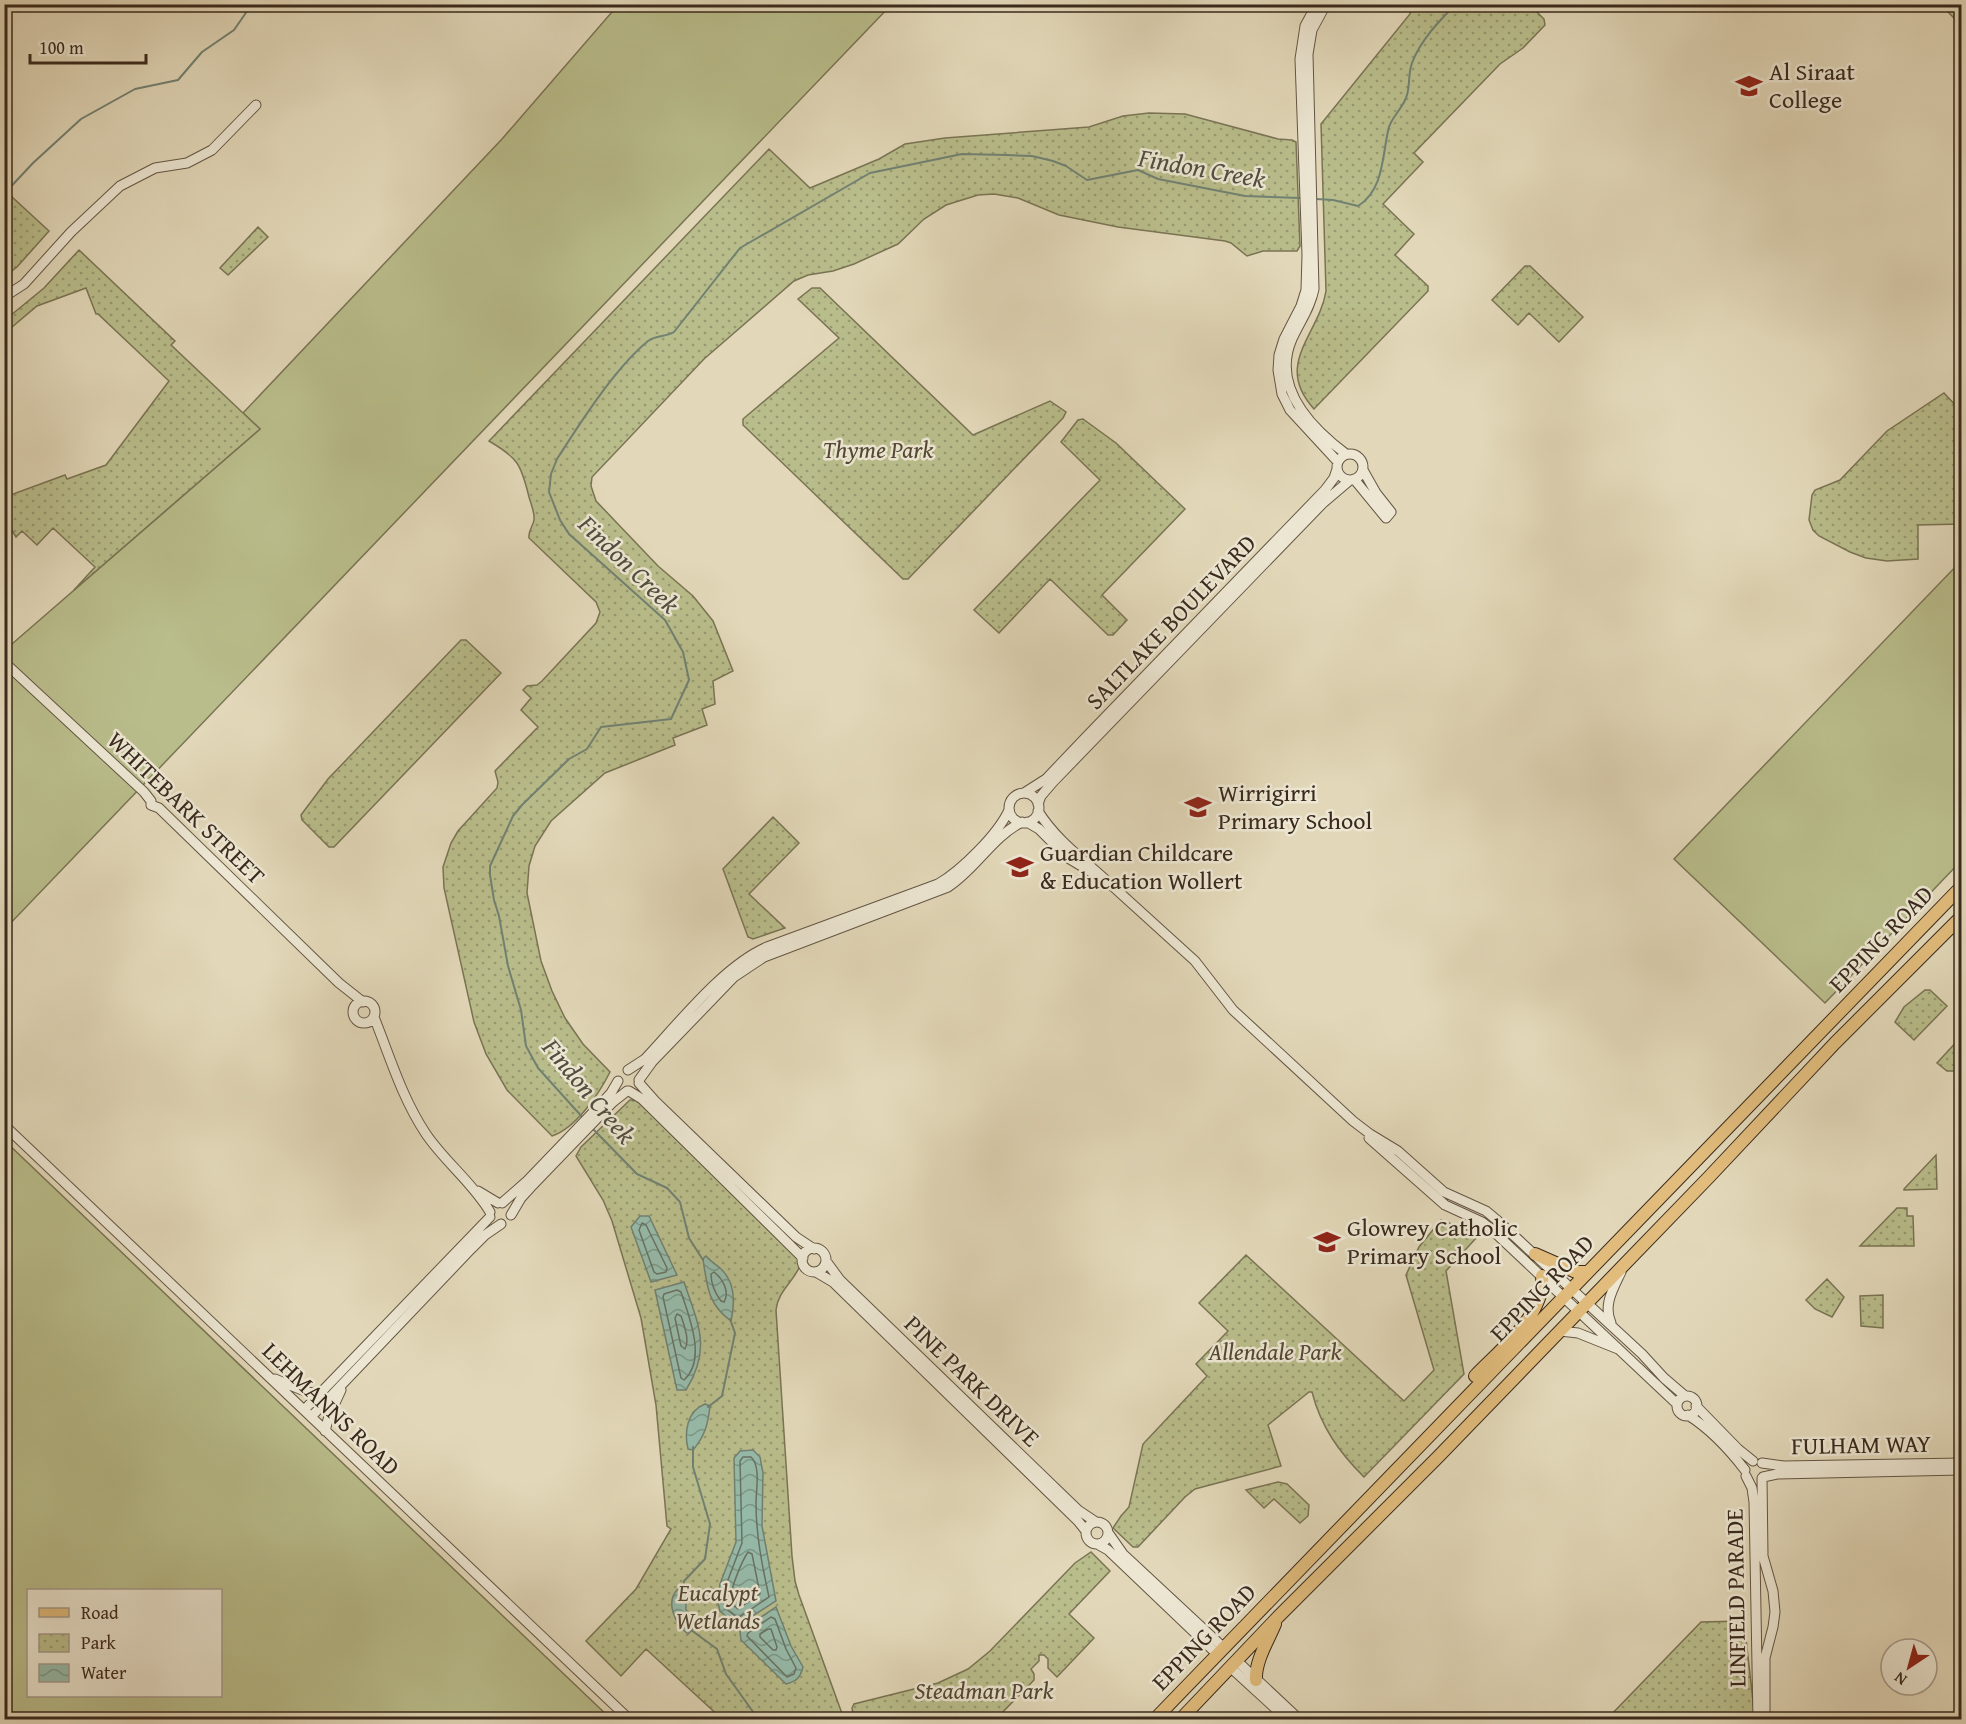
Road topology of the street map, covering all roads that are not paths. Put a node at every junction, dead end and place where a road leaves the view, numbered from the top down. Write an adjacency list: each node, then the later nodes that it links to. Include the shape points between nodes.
1 (1317, 4): 4 (street, via 1305,26 1300,59)
2 (1326, 4): 4 (street, via 1312,30 1308,54)
3 (256, 105): 6 (street, via 212,150 186,163 155,168 120,186 24,284)
4 (1308, 175): 5 (street)
5 (1309, 226): 7 (street, via 1314,289 1307,313 1288,349 1287,380 1303,415); 8 (street, via 1306,290 1282,346 1279,378 1282,394 1295,416)
6 (4, 297)
7 (1346, 454): 8 (street); 9 (street, via 1360,458)
8 (1338, 466): 10 (street, via 1342,477); 12 (street, SALTLAKE BOULEVARD, via 1325,490 1042,783)
9 (1363, 470): 10 (street); 10 (street, via 1388,515)
10 (1352, 479): 13 (street, SALTLAKE BOULEVARD, via 1323,503 1053,782 1041,796)
11 (4, 662): 19 (street, WHITEBARK STREET)
12 (1024, 793): 13 (street, via 1033,796); 14 (street, via 1012,799)
13 (1038, 808): 15 (street, via 1034,818); 16 (street, via 1054,833)
14 (1010, 810): 15 (street, via 1014,818); 23 (street, via 967,861 938,884 748,956 645,1059)
15 (1025, 822): 16 (street, via 1039,829 1068,858); 25 (street, via 1000,837 948,887 747,966 652,1062)
16 (1108, 882): 28 (street, via 1195,962 1236,1013)
17 (1962, 886): 42 (main road, EPPING ROAD)
18 (1962, 916): 40 (main road, EPPING ROAD)
19 (339, 983): 20 (street, WHITEBARK STREET); 21 (street, WHITEBARK STREET)
20 (363, 1002): 21 (street); 22 (street, via 373,1007)
21 (354, 1009): 22 (street, via 356,1019)
22 (369, 1020): 31 (street, via 419,1123)
23 (628, 1070): 24 (street, via 621,1073); 25 (street, via 634,1072)
24 (618, 1081): 26 (street); 27 (street)
25 (639, 1082): 26 (street, via 636,1089); 36 (street, via 796,1237)
26 (628, 1091): 27 (street); 38 (street, via 642,1099)
27 (602, 1108): 30 (street)
28 (1353, 1121): 37 (street, via 1398,1151 1444,1192 1486,1212); 43 (street, via 1441,1202 1491,1228)
29 (4, 1125): 49 (street, LEHMANNS ROAD)
30 (572, 1139): 32 (street); 34 (street)
31 (474, 1188): 32 (street); 33 (street)
32 (500, 1203): 33 (street, via 492,1206); 34 (street, via 508,1206)
33 (490, 1214): 35 (street, via 494,1222); 51 (street)
34 (511, 1215): 35 (street)
35 (501, 1224): 50 (street, via 471,1248)
36 (814, 1249): 38 (street); 39 (street, via 824,1254)
37 (1535, 1254): 42 (main road, via 1576,1272); 44 (street)
38 (803, 1258): 41 (street, via 806,1269)
39 (826, 1262): 41 (street); 64 (street, PINE PARK DRIVE, via 840,1280 1078,1510)
40 (1624, 1264): 45 (main road, EPPING ROAD); 46 (street, via 1606,1306)
41 (816, 1272): 65 (street, PINE PARK DRIVE, via 833,1282)
42 (1587, 1272): 44 (main road, EPPING ROAD)
43 (1542, 1276): 44 (street); 58 (main road, via 1543,1288 1531,1316 1437,1416)
44 (1568, 1292): 45 (street); 58 (main road, EPPING ROAD)
45 (1583, 1307): 46 (street); 47 (main road, EPPING ROAD); 48 (street)
46 (1611, 1325): 52 (street)
47 (1560, 1331): 48 (street); 68 (main road, EPPING ROAD)
48 (1623, 1351): 53 (street)
49 (270, 1377): 51 (street); 55 (street, LEHMANNS ROAD)
50 (348, 1377): 55 (street); 57 (street)
51 (319, 1394): 55 (street)
52 (1684, 1396): 53 (street); 54 (street, via 1693,1398)
53 (1677, 1404): 56 (street, via 1680,1413)
54 (1696, 1406): 56 (street); 59 (street, via 1738,1449)
55 (307, 1414): 57 (street, LEHMANNS ROAD)
56 (1688, 1415): 62 (street, LINFIELD PARADE, via 1722,1443)
57 (325, 1431): 72 (street, LEHMANNS ROAD)
58 (1420, 1445): 69 (main road, EPPING ROAD)
59 (1757, 1462): 60 (street, FULHAM WAY, via 1794,1466); 62 (street, via 1747,1464); 63 (street, via 1765,1469)
60 (1962, 1463)
61 (1962, 1470): 63 (street, FULHAM WAY, via 1777,1474)
62 (1746, 1473): 63 (street, via 1752,1480); 77 (street, LINFIELD PARADE, via 1754,1502)
63 (1762, 1478): 78 (street, LINFIELD PARADE, via 1762,1556 1775,1612 1765,1658)
64 (1096, 1522): 65 (street); 66 (street, via 1104,1524)
65 (1086, 1531): 67 (street, via 1089,1541)
66 (1109, 1534): 67 (street); 69 (street)
67 (1099, 1545): 69 (street)
68 (1278, 1617): 70 (main road, EPPING ROAD); 71 (main road, via 1259,1661)
69 (1220, 1651): 73 (main road, EPPING ROAD)
70 (1233, 1663): 71 (street); 74 (main road, EPPING ROAD); 75 (street)
71 (1256, 1680): 76 (street)
72 (630, 1719)
73 (1154, 1719)
74 (1180, 1719)
75 (1288, 1719)
76 (1300, 1719)
77 (1758, 1719)
78 (1765, 1719)

